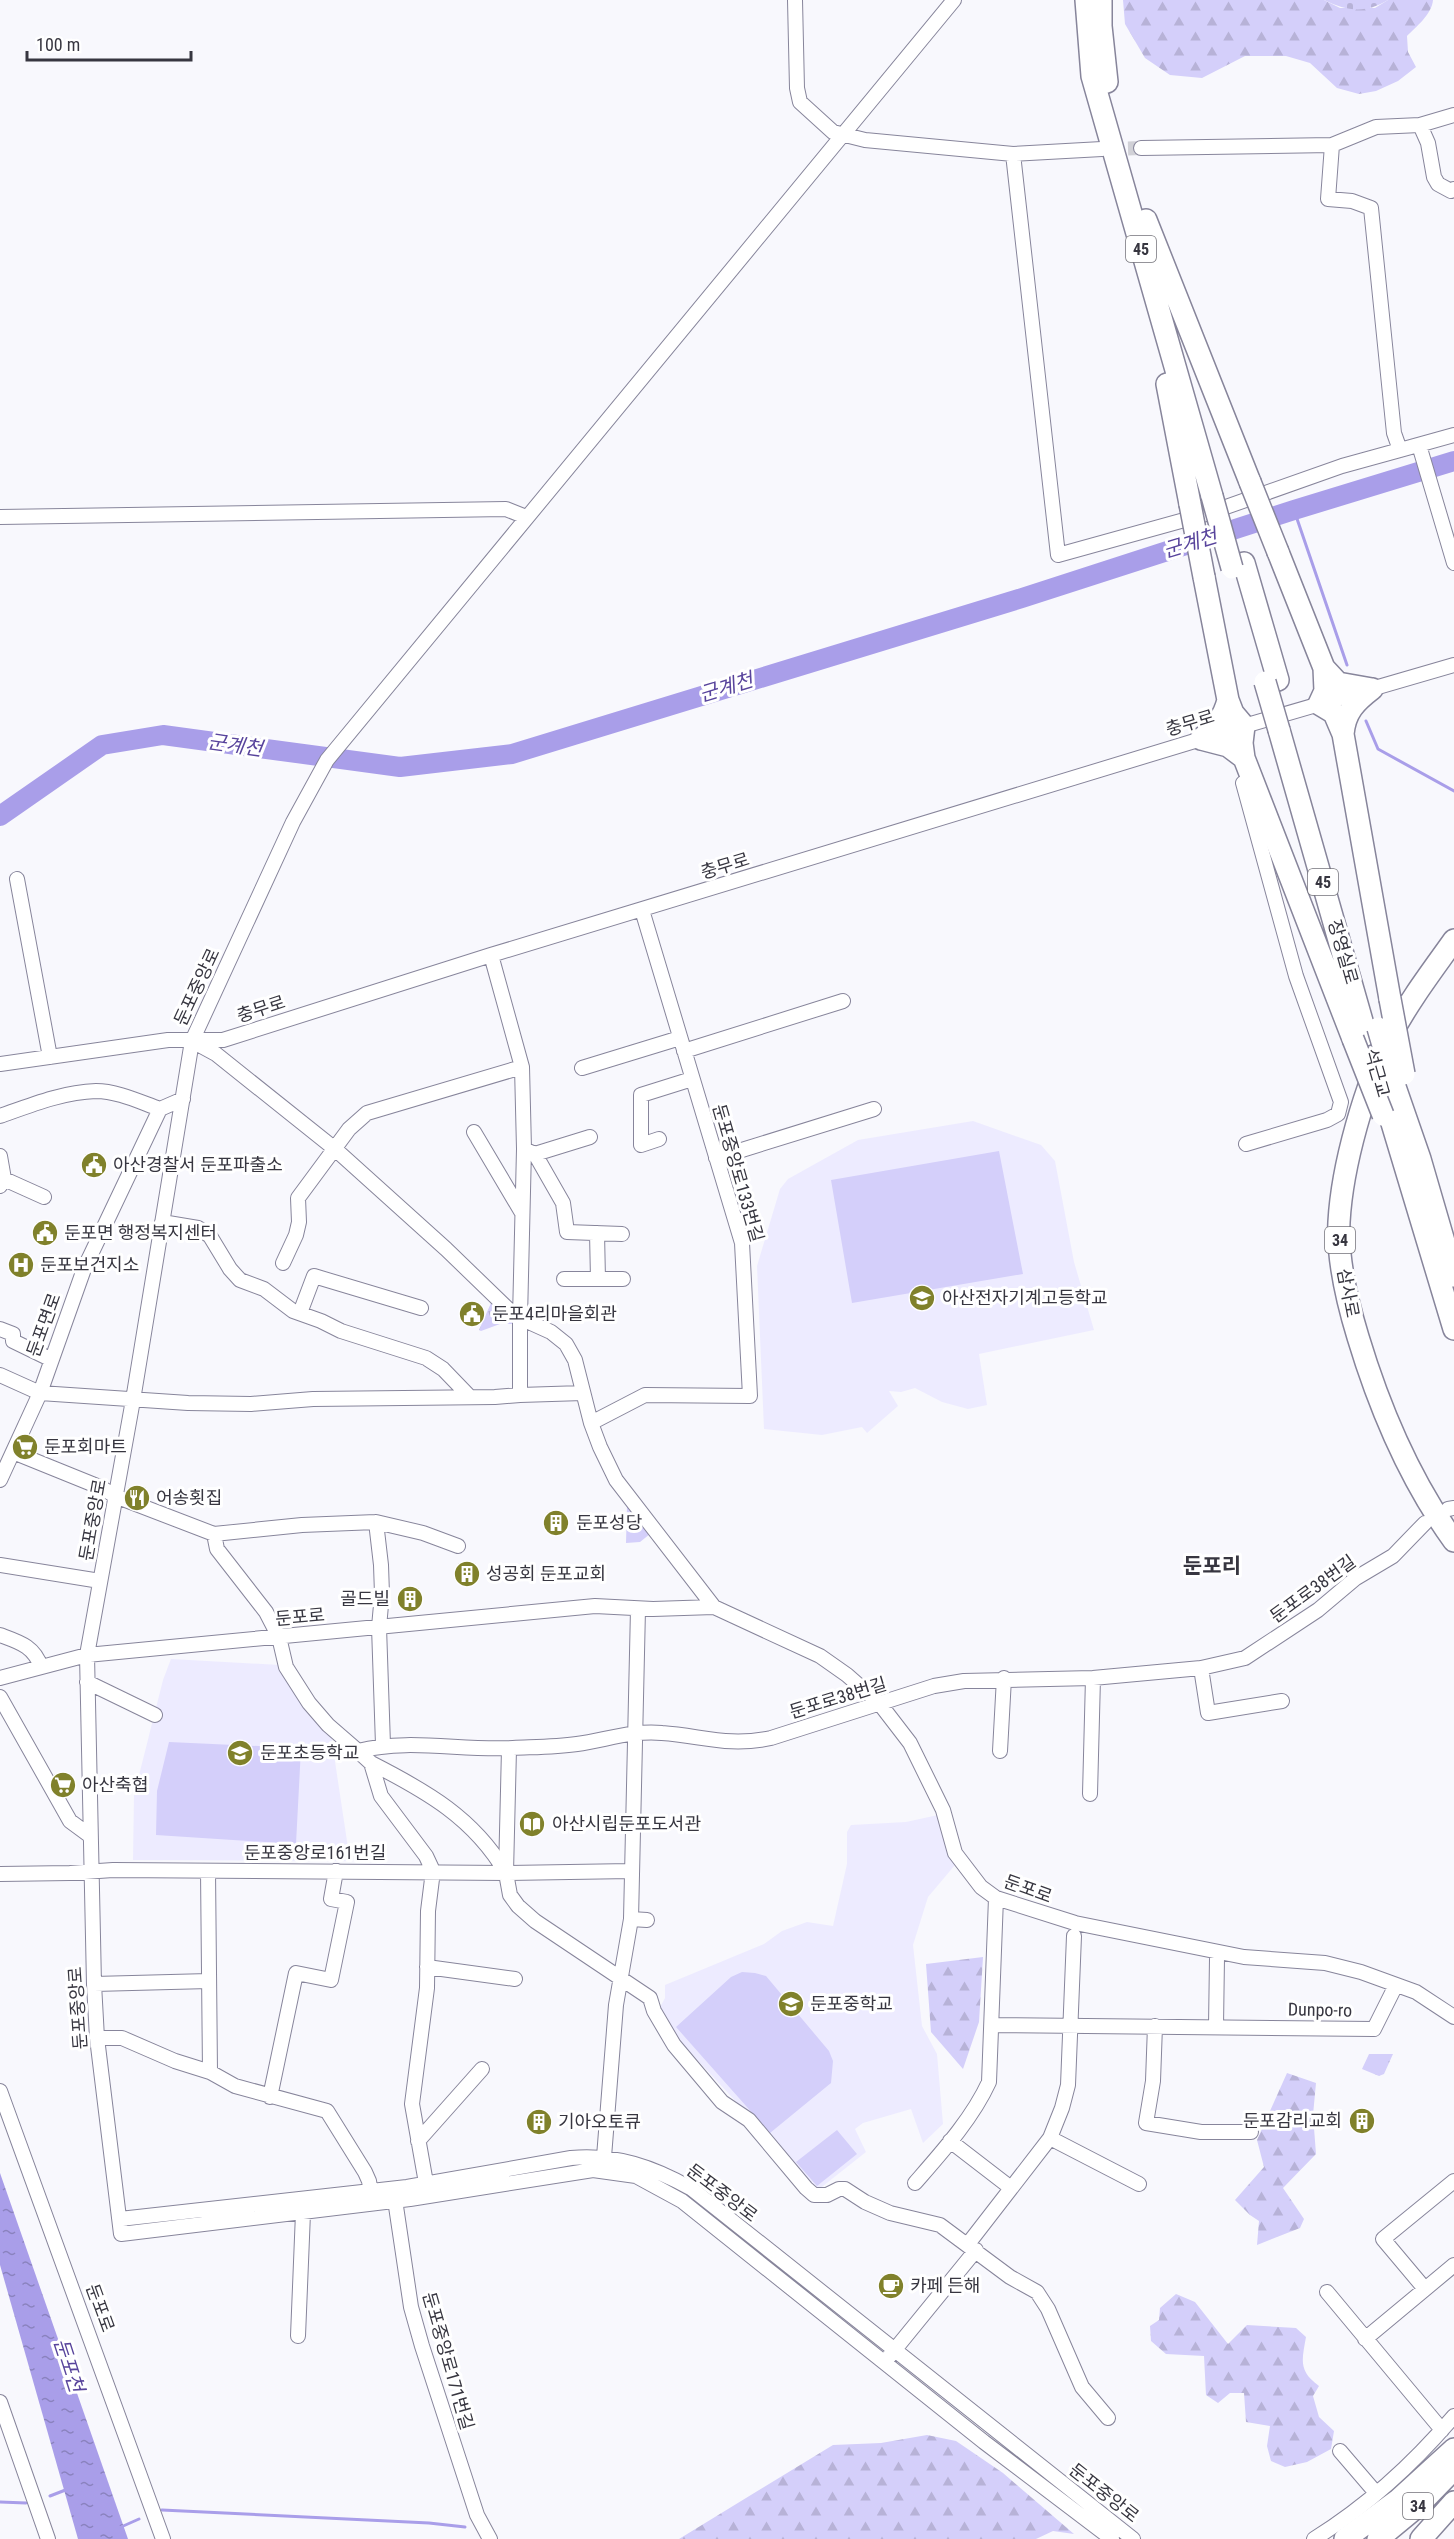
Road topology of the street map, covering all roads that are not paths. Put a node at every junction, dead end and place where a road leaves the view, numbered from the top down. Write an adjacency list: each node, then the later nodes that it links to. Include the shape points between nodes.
1 (795, 0): 7 (street, via 800,102 833,132)
2 (954, 0): 7 (street, 둔포중앙로)
3 (1086, 0): 14 (highway, 45, via 1092,76)
4 (1101, 0): 13 (highway, 45, via 1109,94)
5 (1454, 115): 6 (street)
6 (1420, 125): 8 (street, via 1376,127); 12 (street, via 1428,143 1434,177 1438,184 1450,191)
7 (844, 135): 11 (street); 19 (street, 둔포중앙로)
8 (1332, 145): 9 (street); 16 (street, via 1328,199 1371,208 1394,433)
9 (1141, 148)
10 (1102, 149): 11 (street)
11 (1013, 154): 16 (street, via 1058,555 1206,514)
12 (1454, 189)
13 (1146, 220): 18 (highway, 45); 23 (highway, bridge)
14 (1140, 248): 18 (highway, 45); 25 (highway, bridge)
15 (1454, 435): 17 (street)
16 (1400, 450): 17 (street)
17 (1420, 451): 21 (street)
18 (1218, 494): 36 (highway, 장영실로 / 45)
19 (526, 517): 20 (street, via 506,509 485,509); 37 (street, 둔포중앙로, via 345,736 311,785)
20 (0, 518)
21 (1454, 563)
22 (1454, 665): 24 (street, 충무로)
23 (1324, 668): 24 (highway, via 1338,683); 26 (highway, via 1325,691)
24 (1372, 689): 26 (street, 충무로); 28 (highway, via 1350,709)
25 (1228, 700): 27 (highway); 29 (highway, via 1221,719)
26 (1319, 704): 27 (street, 충무로); 28 (highway, via 1337,716)
27 (1244, 726): 29 (street, 충무로); 30 (highway)
28 (1343, 734): 44 (highway, bridge, via 1390,999)
29 (1201, 739): 30 (highway, via 1228,746); 32 (street, 충무로)
30 (1240, 755): 36 (highway); 52 (street, via 1237,765 1296,976 1341,1102 1338,1114 1327,1120)
31 (17, 879): 39 (street)
32 (642, 910): 34 (street, 충무로); 38 (street, 둔포중앙로133번길)
33 (1454, 940): 87 (highway, 삼사로 / 34, via 1390,1036 1353,1142 1339,1223 1348,1306 1372,1388 1397,1446)
34 (491, 955): 37 (street, 충무로, via 223,1040); 41 (street)
35 (843, 1001): 38 (street)
36 (1366, 1034): 44 (highway, 석근교 / 45, bridge); 72 (highway, 석근교 / 45, via 1386,1112)
37 (192, 1041): 39 (street, 충무로, via 168,1040); 45 (street, 둔포중앙로); 53 (street, 둔포로, via 216,1054)
38 (682, 1044): 42 (street); 43 (street, 둔포중앙로133번길)
39 (50, 1057): 40 (street, 충무로)
40 (0, 1064)
41 (522, 1067): 53 (street, via 367,1113); 54 (street)
42 (582, 1068)
43 (692, 1079): 51 (street, via 642,1095 641,1145); 56 (street, 둔포중앙로133번길)
44 (1399, 1079): 64 (highway, 45)
45 (183, 1099): 46 (street); 60 (street, 둔포중앙로)
46 (160, 1109): 48 (street, via 98,1091 42,1101); 73 (street, 둔포면로, via 84,1269)
47 (874, 1109): 56 (street)
48 (0, 1116)
49 (474, 1132): 59 (street)
50 (590, 1137): 54 (street)
51 (659, 1139)
52 (1246, 1144)
53 (335, 1149): 63 (street, via 298,1198 299,1222); 70 (street, 둔포로)
54 (530, 1152): 59 (street); 61 (street, via 563,1203 567,1232)
55 (0, 1156): 57 (street)
56 (716, 1158): 80 (street, 둔포중앙로133번길, via 742,1243 750,1396 645,1395)
57 (2, 1183): 58 (street)
58 (44, 1197)
59 (523, 1214): 70 (street)
60 (162, 1222): 69 (street, via 198,1228 210,1236 240,1280 264,1288); 79 (street, 둔포중앙로)
61 (597, 1233): 62 (street); 66 (street)
62 (622, 1234)
63 (283, 1263)
64 (1454, 1276)
65 (564, 1279): 66 (street)
66 (597, 1279): 67 (street)
67 (623, 1279)
68 (421, 1308): 69 (street, via 314,1276)
69 (300, 1313): 78 (street, via 341,1331 426,1358 443,1369)
70 (520, 1318): 76 (street, 둔포로, via 551,1332 566,1344 575,1360); 77 (street)
71 (0, 1329): 73 (street, via 13,1334 14,1341)
72 (1454, 1329)
73 (50, 1359): 75 (street, 둔포면로)
74 (0, 1375): 75 (street)
75 (40, 1393): 79 (street); 81 (street, 둔포면로)
76 (583, 1393): 77 (street); 80 (street, 둔포로)
77 (520, 1395): 78 (street)
78 (470, 1397): 79 (street, via 251,1404)
79 (133, 1400): 83 (street, 둔포중앙로)
80 (591, 1424): 91 (street, 둔포로, via 616,1480)
81 (14, 1452): 82 (street, 둔포면로); 83 (street)
82 (0, 1479)
83 (115, 1496): 86 (street); 90 (street, 둔포중앙로)
84 (376, 1522): 86 (street); 88 (street); 93 (street, via 382,1594)
85 (1425, 1523): 98 (street, 둔포로38번길, via 1393,1556 1245,1658)
86 (214, 1534): 95 (street, via 217,1549 266,1612)
87 (1454, 1541)
88 (458, 1546)
89 (0, 1565): 90 (street)
90 (100, 1581): 96 (street, 둔포중앙로)
91 (714, 1607): 92 (street, 둔포로); 105 (street, 둔포로, via 820,1656)
92 (638, 1608): 93 (street, 둔포로, via 595,1606); 107 (street)
93 (379, 1627): 95 (street, 둔포로); 108 (street)
94 (0, 1635): 97 (street, via 27,1645 37,1655)
95 (279, 1637): 96 (street, 둔포로); 110 (street, via 286,1667 309,1703)
96 (87, 1655): 97 (street, 둔포로); 102 (street, 둔포중앙로)
97 (41, 1667): 99 (street, 둔포로)
98 (1201, 1668): 101 (street, 둔포로38번길); 104 (street, via 1208,1713)
99 (0, 1678)
100 (1004, 1678): 101 (street, 둔포로38번길); 105 (street, 둔포로38번길, via 934,1686); 111 (street)
101 (1093, 1678): 113 (street)
102 (87, 1682): 106 (street); 114 (street, 둔포중앙로)
103 (0, 1697): 114 (street, via 70,1821)
104 (1281, 1701)
105 (880, 1704): 107 (street, 둔포로38번길, via 746,1743 663,1732); 122 (street, 둔포로, via 926,1772 943,1810 955,1853 981,1887)
106 (155, 1715)
107 (635, 1733): 109 (street, 둔포로38번길, via 576,1744); 115 (street)
108 (383, 1744): 109 (street, 둔포로38번길); 110 (street, 둔포로38번길)
109 (509, 1749): 120 (street)
110 (358, 1751): 112 (street)
111 (1000, 1751)
112 (371, 1763): 117 (street, via 381,1796); 120 (street, via 425,1791 474,1828)
113 (1090, 1794)
114 (89, 1835): 118 (street, 둔포중앙로)
115 (631, 1870): 120 (street, 둔포중앙로161번길); 123 (street)
116 (208, 1871): 118 (street, 둔포중앙로161번길); 119 (street, 둔포중앙로161번길); 130 (street)
117 (433, 1871): 119 (street, 둔포중앙로161번길); 120 (street, 둔포중앙로161번길); 127 (street)
118 (90, 1872): 121 (street, 둔포중앙로161번길); 131 (street, 둔포중앙로)
119 (336, 1872): 142 (street, via 331,1899 347,1902 331,1980 296,1973)
120 (506, 1872): 129 (street, via 510,1895 518,1906)
121 (0, 1874)
122 (996, 1898): 132 (street, 둔포로, via 1075,1923 1244,1957 1325,1964); 134 (street)
123 (631, 1919): 124 (street); 129 (street)
124 (647, 1920)
125 (1074, 1936): 135 (street)
126 (1217, 1958): 137 (street)
127 (427, 1967): 128 (street); 145 (street, via 412,2104)
128 (515, 1979)
129 (622, 1980): 147 (street, via 616,2005); 157 (street, via 650,1998 674,2044 722,2102 749,2120 814,2195 845,2189 890,2213 940,2225)
130 (209, 1981): 131 (street); 140 (street)
131 (94, 1984): 138 (street, 둔포중앙로)
132 (1396, 1985): 133 (street, 둔포로, via 1436,2003); 137 (street, Dunpo-ro, via 1374,2028)
133 (1454, 2017)
134 (992, 2025): 135 (street, Dunpo-ro); 146 (street, via 989,2082)
135 (1070, 2026): 136 (street, Dunpo-ro); 144 (street, via 1068,2085)
136 (1155, 2026): 137 (street, Dunpo-ro); 143 (street, via 1153,2081 1146,2123 1201,2132)
137 (1216, 2026)
138 (97, 2038): 140 (street, via 122,2038); 156 (street, 둔포중앙로)
139 (482, 2069): 145 (street)
140 (210, 2072): 142 (street, via 235,2086)
141 (0, 2091): 176 (street, 둔포로)
142 (270, 2097): 154 (street, via 327,2111 365,2172)
143 (1251, 2132)
144 (1050, 2138): 151 (street); 152 (street)
145 (418, 2141): 149 (street)
146 (950, 2141): 150 (street); 152 (street)
147 (604, 2157): 149 (street, 둔포중앙로, via 571,2158); 163 (street, 둔포중앙로, via 637,2163 692,2189)
148 (1454, 2181): 159 (street, via 1383,2239)
149 (426, 2183): 153 (street, 둔포중앙로)
150 (915, 2183)
151 (1139, 2184)
152 (1011, 2188): 157 (street)
153 (394, 2195): 154 (street, 둔포중앙로); 164 (street, 둔포중앙로, via 583,2171 636,2176 682,2201); 177 (street, 둔포중앙로171번길, via 411,2307 477,2515)
154 (371, 2198): 155 (street, 둔포중앙로); 156 (street, 둔포중앙로)
155 (303, 2213): 156 (street, 둔포중앙로, via 121,2234); 161 (street)
156 (120, 2219)
157 (972, 2247): 163 (street); 167 (street, via 1010,2277 1037,2292 1082,2387)
158 (1454, 2265): 159 (street)
159 (1425, 2289): 162 (street)
160 (1327, 2292): 162 (street)
161 (298, 2336)
162 (1365, 2339): 168 (street)
163 (894, 2350): 164 (street); 179 (street, 둔포중앙로)
164 (884, 2362): 178 (street, 둔포중앙로)
165 (0, 2402): 175 (street)
166 (1454, 2416): 168 (street)
167 (1108, 2418)
168 (1442, 2430): 173 (street)
169 (1454, 2449): 181 (highway, via 1398,2500)
170 (1340, 2451): 173 (street)
171 (1454, 2469): 182 (highway, 34)
172 (1454, 2488): 183 (highway, 34)
173 (1376, 2493): 180 (street)
174 (1454, 2502): 184 (highway)
175 (48, 2539)
176 (163, 2539)
177 (490, 2539)
178 (1112, 2539)
179 (1133, 2539)
180 (1314, 2539)
181 (1345, 2539)
182 (1378, 2539)
183 (1400, 2539)
184 (1421, 2539)

